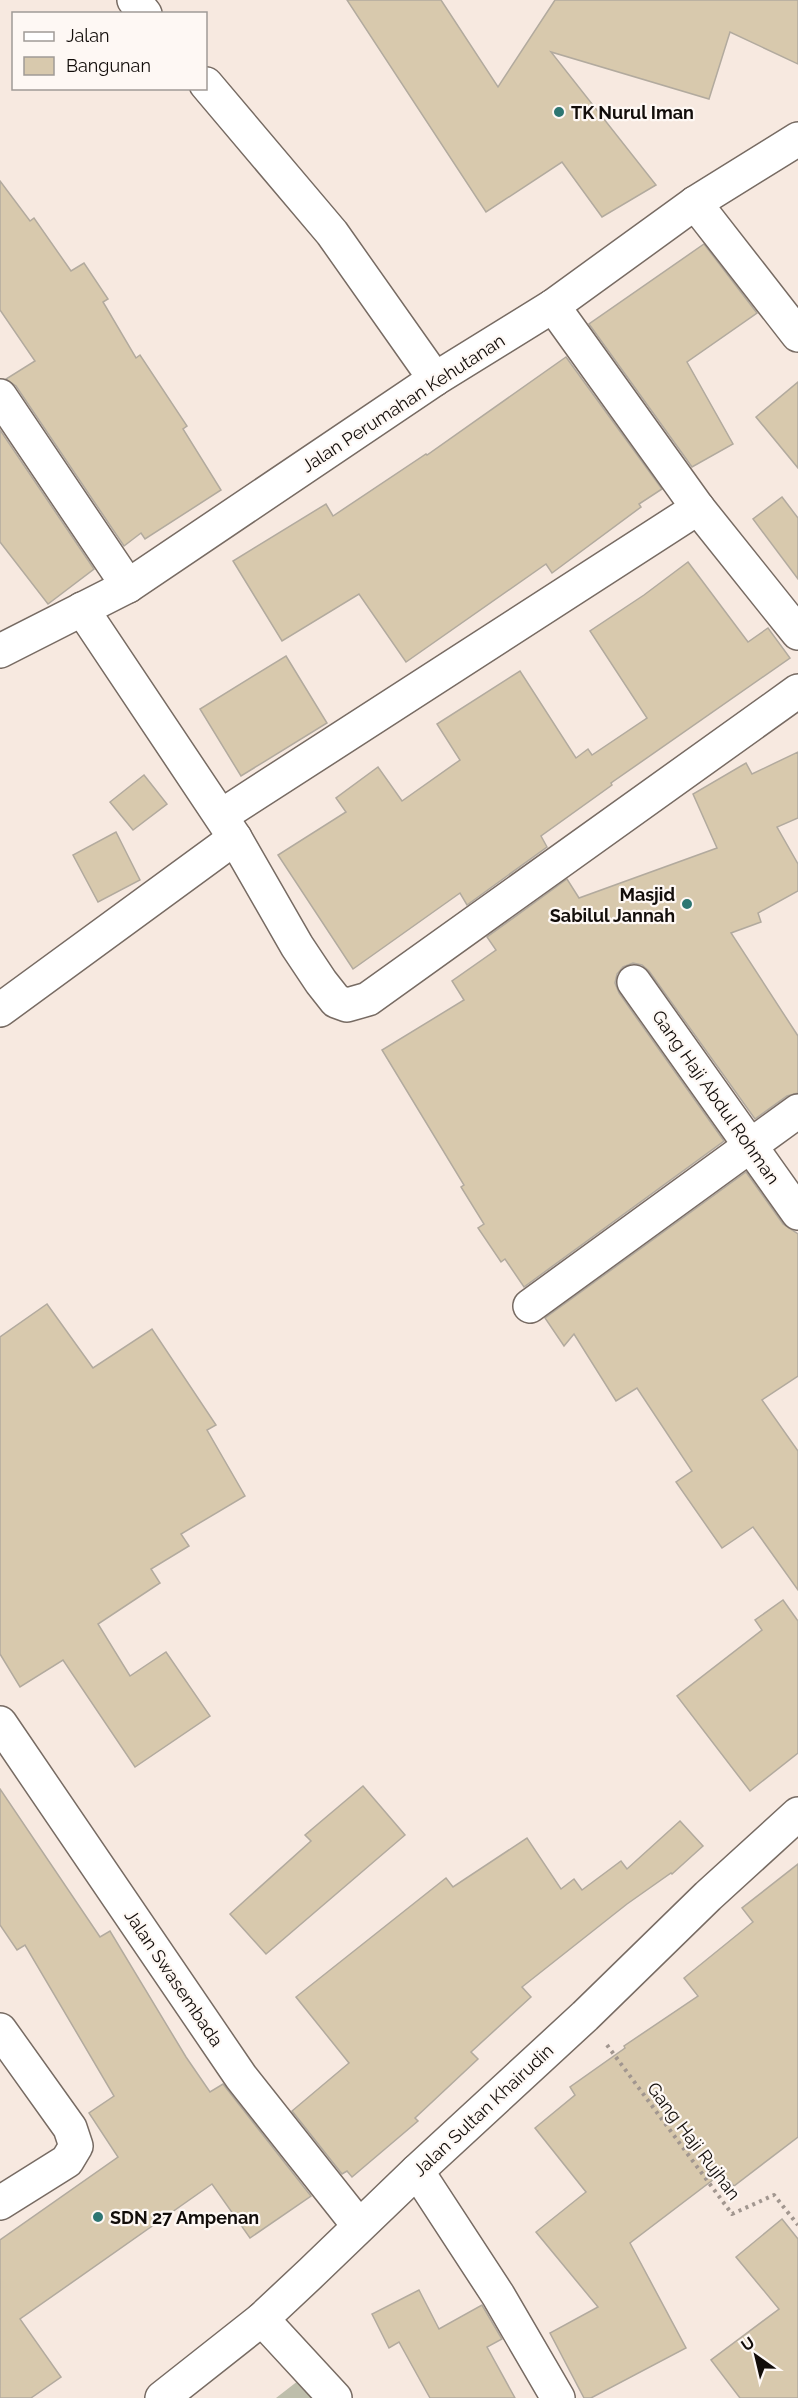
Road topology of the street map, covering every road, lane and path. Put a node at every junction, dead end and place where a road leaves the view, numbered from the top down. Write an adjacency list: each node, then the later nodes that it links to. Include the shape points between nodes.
1 (134, 0): 2 (street)
2 (143, 12)
3 (207, 85): 8 (street, via 333,233)
4 (798, 139): 5 (street, Jalan Perumahan Kehutanan)
5 (695, 203): 6 (street, Jalan Perumahan Kehutanan); 7 (street)
6 (553, 306): 8 (street, Jalan Perumahan Kehutanan); 10 (street)
7 (798, 335)
8 (435, 379): 11 (street, Jalan Perumahan Kehutanan)
9 (0, 396): 11 (street)
10 (698, 508): 13 (street); 16 (street)
11 (128, 586): 12 (street, Jalan Perumahan Kehutanan)
12 (82, 609): 14 (street, Jalan Perumahan Kehutanan); 16 (street)
13 (798, 633)
14 (0, 651)
15 (798, 691): 16 (street, via 368,999 347,1005 336,1000 297,946)
16 (228, 827): 18 (street)
17 (634, 982): 20 (street, Gang Haji Abdul Rohman)
18 (0, 1010)
19 (798, 1111): 20 (street)
20 (750, 1145): 21 (street, Gang Haji Abdul Rohman); 22 (street)
21 (798, 1213)
22 (530, 1306)
23 (0, 1723): 30 (street, Jalan Swasembada, via 241,2077)
24 (798, 1814): 25 (street, Jalan Sultan Khairudin)
25 (585, 2016): 27 (street, Jalan Sultan Khairudin); 29 (path, Gang Haji Rujhan, via 732,2214 774,2195)
26 (0, 2030): 28 (street, via 70,2128 76,2146 67,2161)
27 (417, 2170): 30 (street, Jalan Sultan Khairudin); 34 (street, via 498,2295)
28 (0, 2203)
29 (798, 2225)
30 (359, 2226): 31 (street, Jalan Sultan Khairudin)
31 (262, 2319): 32 (street, Jalan Sultan Khairudin); 33 (street)
32 (162, 2398)
33 (335, 2398)
34 (558, 2398)

